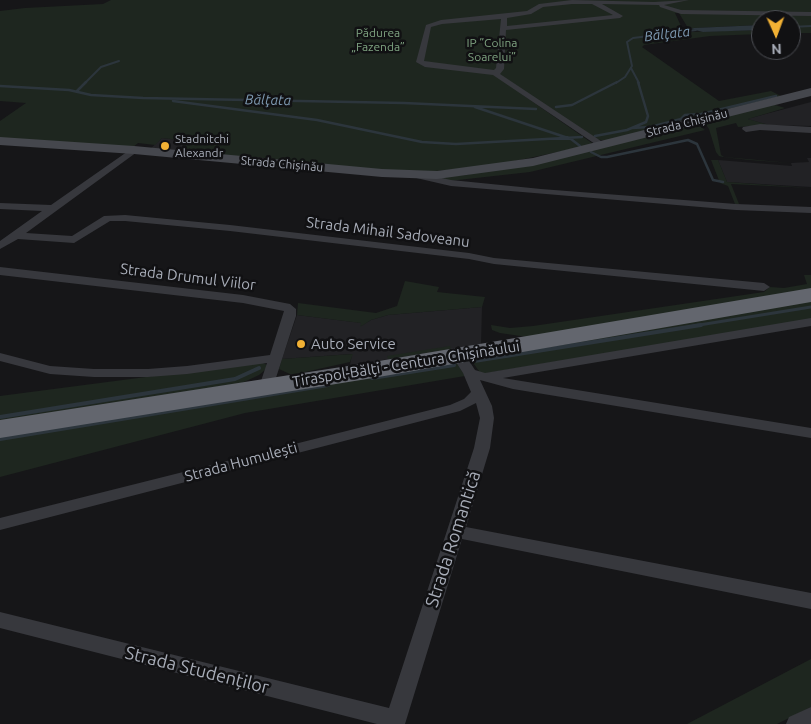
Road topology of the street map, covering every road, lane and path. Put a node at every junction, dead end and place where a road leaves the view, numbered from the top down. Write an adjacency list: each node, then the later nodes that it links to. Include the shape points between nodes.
1 (686, 0): 3 (street)
2 (593, 2): 3 (street); 5 (street, via 541,5 529,13); 6 (street, via 620,16)
3 (654, 4): 4 (street, via 681,12)
4 (811, 14)
5 (504, 16): 6 (street); 7 (street, via 428,26 420,62)
6 (504, 28): 7 (street, via 500,69)
7 (496, 73): 12 (street)
8 (811, 92): 12 (street, Strada Chișinău)
9 (746, 129): 10 (street)
10 (811, 130)
11 (0, 141): 13 (street, Strada Chișinău)
12 (601, 145): 14 (street, Strada Chișinău, via 492,169)
13 (134, 150): 14 (street, Strada Chișinău); 16 (street)
14 (415, 175): 17 (street, Strada Chișinău, via 451,183 541,192)
15 (0, 206): 16 (street)
16 (51, 208): 18 (street)
17 (811, 210)
18 (15, 235): 19 (street); 21 (street, Strada Mihail Sadoveanu, via 74,240 108,218 125,218 494,261)
19 (0, 246)
20 (0, 271): 25 (street, Strada Drumul Viilor, via 286,306 290,316)
21 (764, 287)
22 (811, 295): 26 (highway, Tiraspol-Bălţi - Centura Chișinăului)
23 (811, 322): 26 (street, Strada Humulești)
24 (0, 357): 25 (street, via 50,370 94,373 177,371)
25 (275, 358): 27 (street, Strada Drumul Viilor)
26 (473, 375): 27 (highway, Tiraspol-Bălţi - Centura Chișinăului); 29 (street, via 513,385); 30 (street, Strada Humulești, via 469,402 455,408); 31 (street, Strada Romantică, via 487,418 482,448)
27 (266, 387): 28 (highway, Tiraspol-Bălţi - Centura Chișinăului)
28 (0, 429)
29 (811, 433)
30 (0, 524)
31 (455, 531): 32 (street); 35 (street, Strada Romantică)
32 (811, 601)
33 (0, 620): 35 (street, Strada Studenților)
34 (811, 717): 36 (street)
35 (394, 722)
36 (797, 724)

